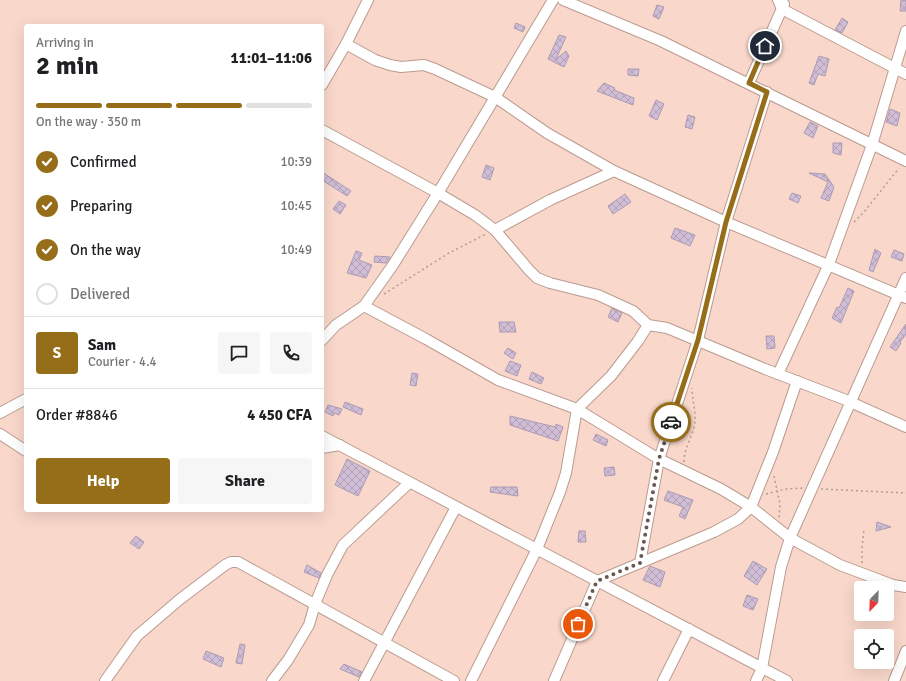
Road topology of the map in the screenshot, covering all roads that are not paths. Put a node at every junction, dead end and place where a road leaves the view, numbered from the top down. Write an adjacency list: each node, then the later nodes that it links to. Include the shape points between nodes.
1 (368, 0): 6 (street)
2 (553, 0): 12 (street)
3 (563, 0): 10 (street, via 661,41)
4 (782, 3): 7 (street); 10 (street)
5 (906, 32): 7 (street)
6 (346, 44): 9 (street); 12 (street, via 374,60 390,65 424,65)
7 (894, 69): 8 (street); 14 (street)
8 (906, 74)
9 (324, 82)
10 (749, 83): 11 (street)
11 (767, 92): 14 (street); 18 (street)
12 (494, 97): 16 (street, via 547,133); 17 (street)
13 (324, 131): 17 (street)
14 (872, 145): 15 (street); 20 (street)
15 (906, 161)
16 (614, 171): 18 (street); 19 (street, via 550,200)
17 (438, 193): 19 (street); 23 (street)
18 (726, 222): 20 (street); 26 (street)
19 (495, 230): 24 (street, via 537,278 550,284 598,295 633,311)
20 (829, 264): 22 (street); 27 (street)
21 (906, 278): 22 (street)
22 (902, 295): 30 (street)
23 (364, 306): 25 (street, via 336,325); 31 (street, via 498,380)
24 (648, 325): 26 (street, via 667,328); 31 (street, via 611,376)
25 (324, 338)
26 (698, 340): 27 (street); 39 (street)
27 (778, 374): 28 (street)
28 (797, 381): 30 (street); 42 (street)
29 (24, 400): 32 (street)
30 (851, 402): 33 (street); 43 (street)
31 (577, 409): 39 (street); 44 (street, via 566,473)
32 (0, 413)
33 (906, 427)
34 (0, 434): 38 (street)
35 (324, 437): 36 (street)
36 (340, 446): 37 (street); 40 (street)
37 (324, 448)
38 (24, 450)
39 (659, 459): 42 (street); 45 (street)
40 (409, 483): 41 (street); 48 (street, via 343,545)
41 (456, 507): 44 (street); 50 (street)
42 (751, 507): 43 (street); 45 (street, via 738,519 714,532)
43 (790, 538): 47 (street, via 840,564); 52 (street, via 781,566)
44 (537, 549): 46 (street); 57 (street)
45 (640, 563): 46 (street)
46 (597, 581): 49 (street); 58 (street)
47 (906, 588)
48 (315, 604): 50 (street); 53 (street, via 238,562 231,562 178,600 137,636); 54 (street, via 309,625)
49 (689, 629): 52 (street); 59 (street)
50 (384, 642): 55 (street); 56 (street)
51 (906, 651): 62 (street)
52 (762, 668): 60 (street); 61 (street)
53 (105, 681)
54 (272, 681)
55 (364, 681)
56 (454, 681)
57 (471, 681)
58 (554, 681)
59 (663, 681)
60 (756, 681)
61 (787, 681)
62 (894, 681)

